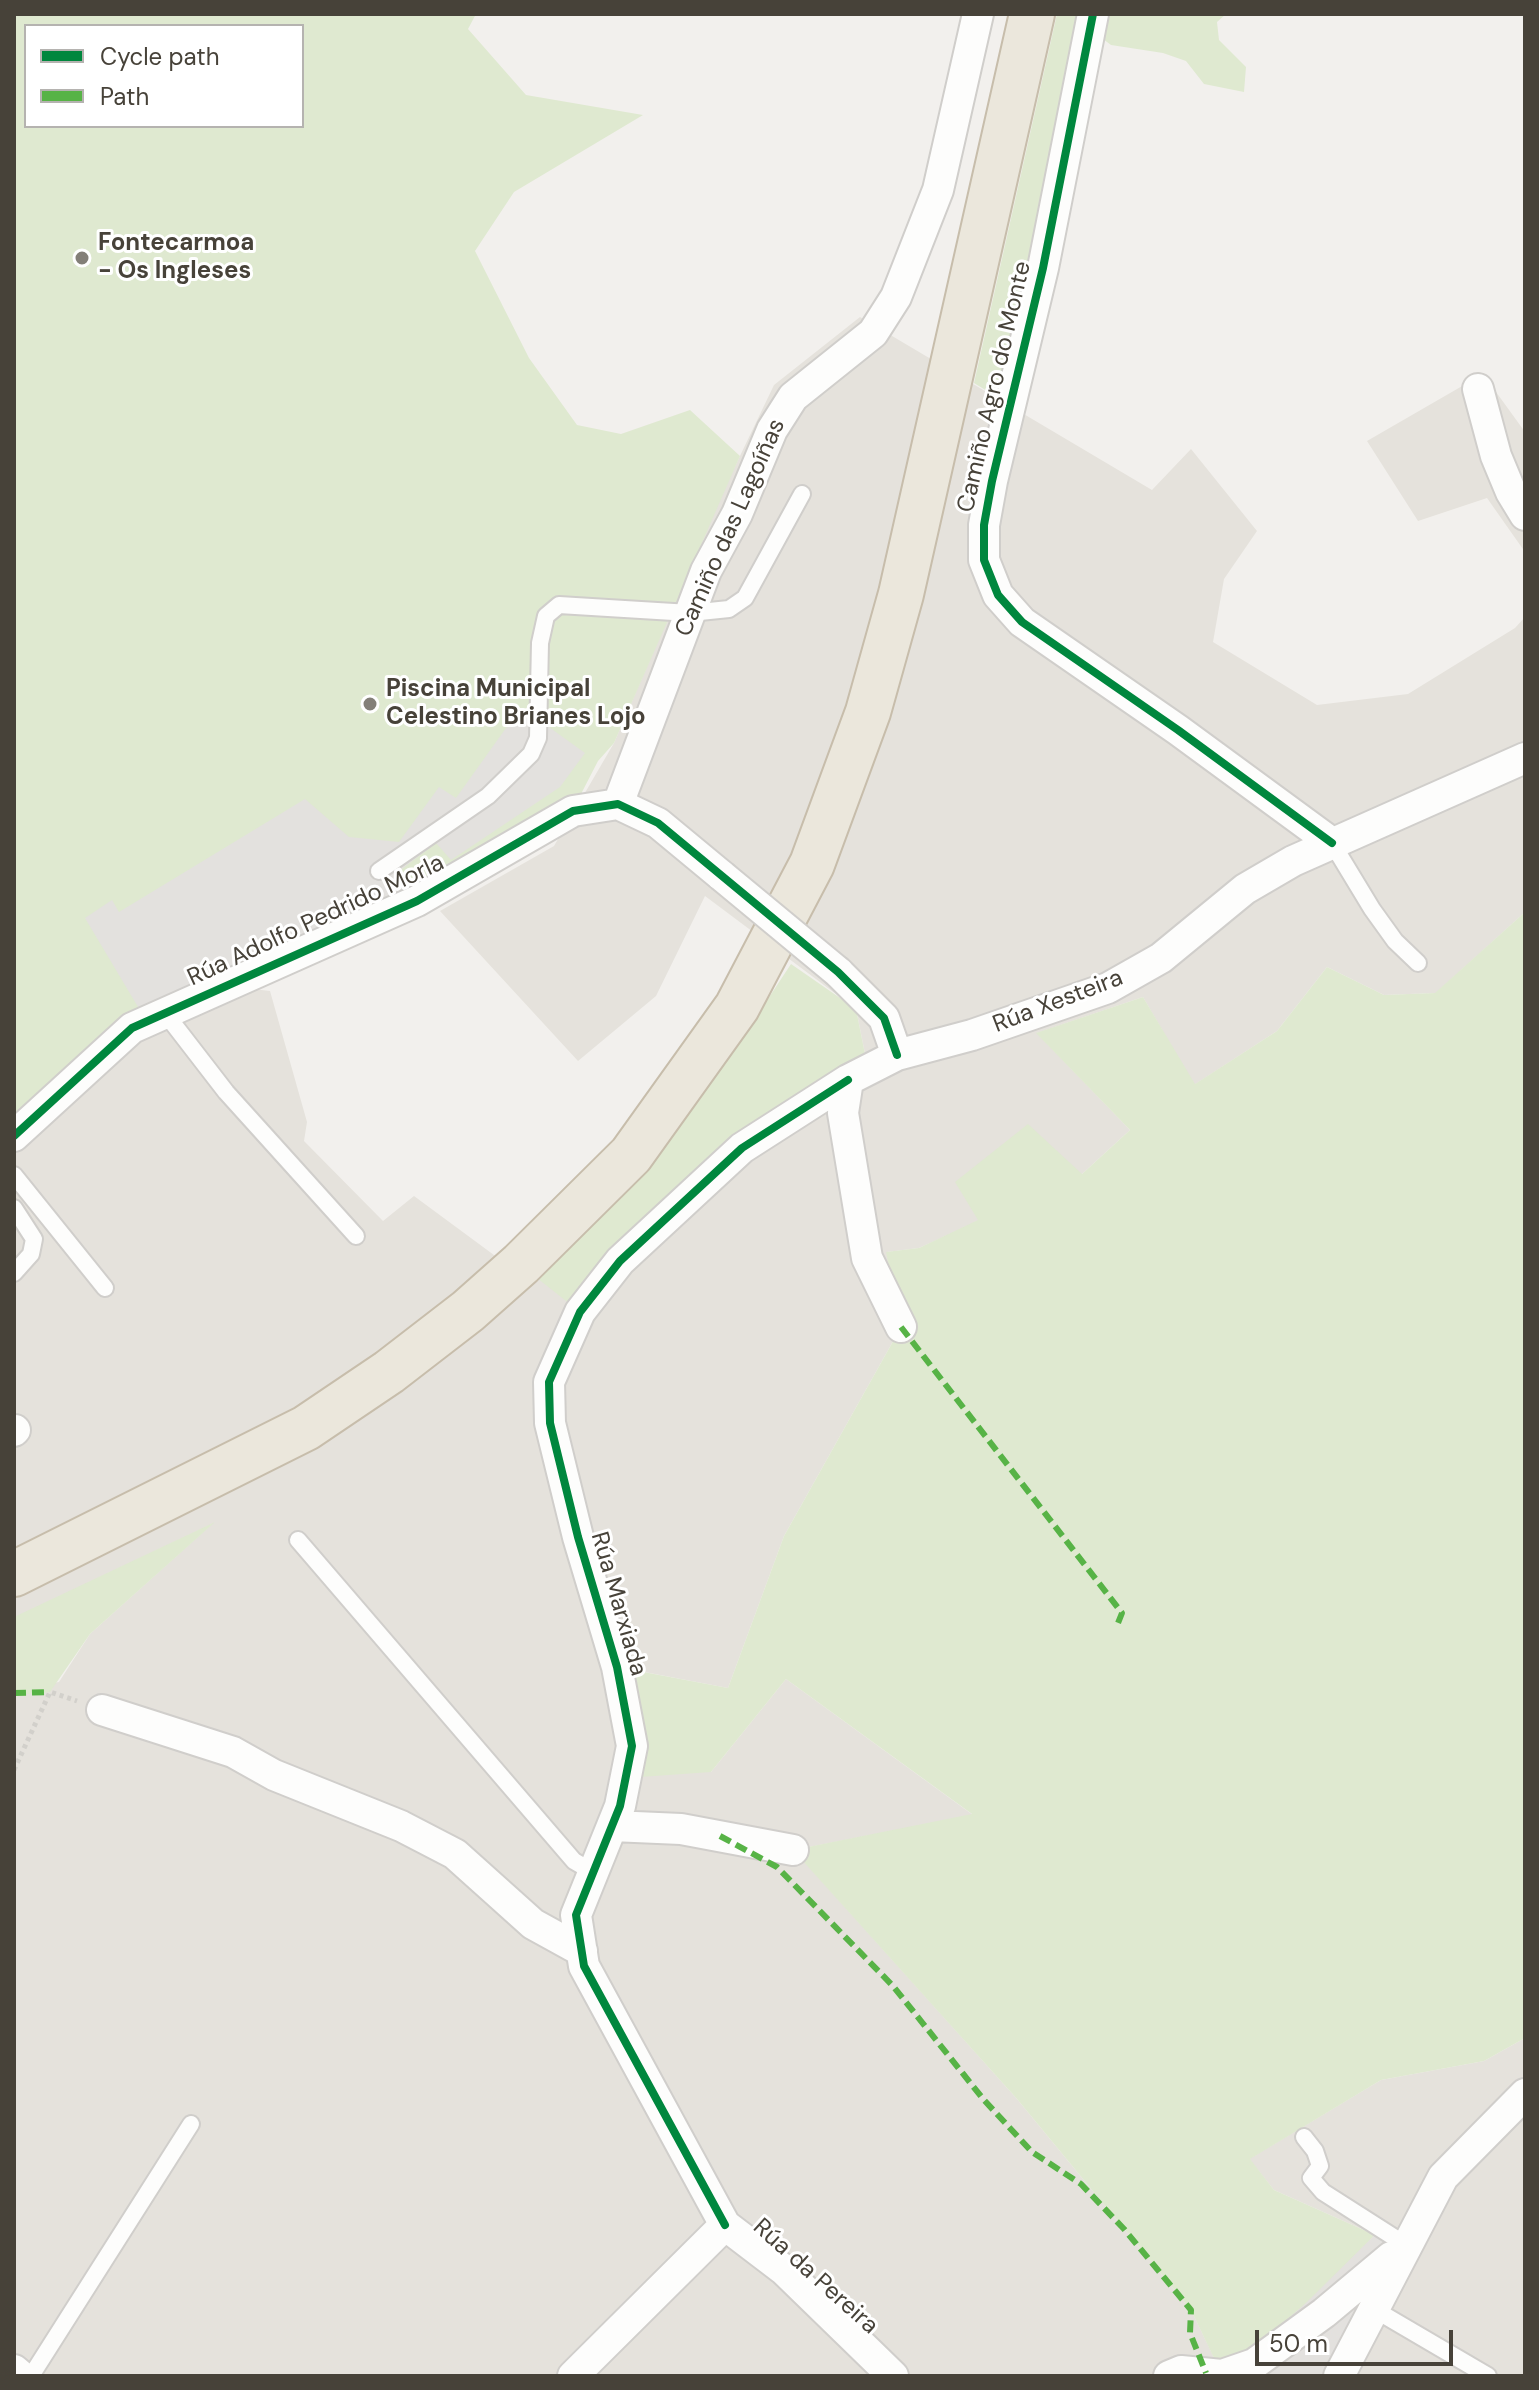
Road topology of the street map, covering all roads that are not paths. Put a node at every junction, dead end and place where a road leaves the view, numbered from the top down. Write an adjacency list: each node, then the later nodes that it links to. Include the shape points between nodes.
1 (978, 14): 7 (street, Camiño das Lagoíñas, via 938,190 896,297 873,333 793,397 772,430)
2 (1032, 14): 24 (highway, via 901,594 868,712 812,864 737,1007 631,1155 521,1264 423,1346 306,1428)
3 (1093, 14): 10 (street, Camiño Agro do Monte, via 1043,268 992,481 984,560 998,595 1022,622)
4 (1478, 389): 6 (street, via 1496,456)
5 (802, 494): 7 (lane, via 745,598 729,609)
6 (1525, 515)
7 (690, 613): 9 (street, Camiño das Lagoíñas); 11 (lane, via 559,605 546,616 540,643 538,738 531,754 488,796)
8 (1525, 758): 10 (street, Rúa Xesteira)
9 (618, 804): 13 (street, Rúa Adolfo Pedrido Morla, via 573,811 417,901); 14 (street, bridge, via 658,823 838,972 884,1018)
10 (1332, 843): 12 (lane, via 1372,909); 14 (street, Rúa Xesteira, via 1245,889 1161,958 1108,988)
11 (379, 871)
12 (1418, 963)
13 (165, 1013): 16 (street, Rúa Adolfo Pedrido Morla, via 132,1028); 19 (lane, via 226,1092)
14 (897, 1055): 15 (street, Rúa Xesteira)
15 (848, 1080): 22 (street, via 843,1113 867,1258); 26 (street, Rúa Marxiada, via 742,1148 620,1261 580,1312 549,1382 550,1423 617,1667 632,1746)
16 (14, 1136)
17 (14, 1175): 21 (lane)
18 (14, 1208): 20 (lane, via 34,1239 31,1254)
19 (356, 1236)
20 (14, 1273)
21 (105, 1288)
22 (901, 1327)
23 (298, 1540): 28 (lane, via 574,1861)
24 (14, 1574)
25 (102, 1710): 29 (street, via 233,1752 274,1775 401,1826 455,1854 533,1924)
26 (612, 1826): 27 (street, via 681,1829); 28 (street, Rúa Marxiada)
27 (793, 1850)
28 (593, 1872): 29 (street, Rúa Marxiada, via 576,1915)
29 (582, 1951): 33 (street, Rúa Marxiada, via 584,1966)
30 (1525, 2094): 34 (street, via 1443,2177)
31 (191, 2124): 39 (lane)
32 (1304, 2137): 34 (lane, via 1320,2166 1311,2178 1323,2192)
33 (725, 2225): 40 (street, Rúa da Pereira); 41 (street, Rúa da Pereira, via 784,2270)
34 (1406, 2245): 35 (street); 37 (street)
35 (1372, 2308): 43 (street); 44 (lane)
36 (14, 2370): 38 (street)
37 (1257, 2370): 42 (street, via 1222,2375 1181,2371)
38 (21, 2376)
39 (31, 2376)
40 (573, 2376)
41 (893, 2376)
42 (1169, 2376)
43 (1339, 2376)
44 (1488, 2376)

